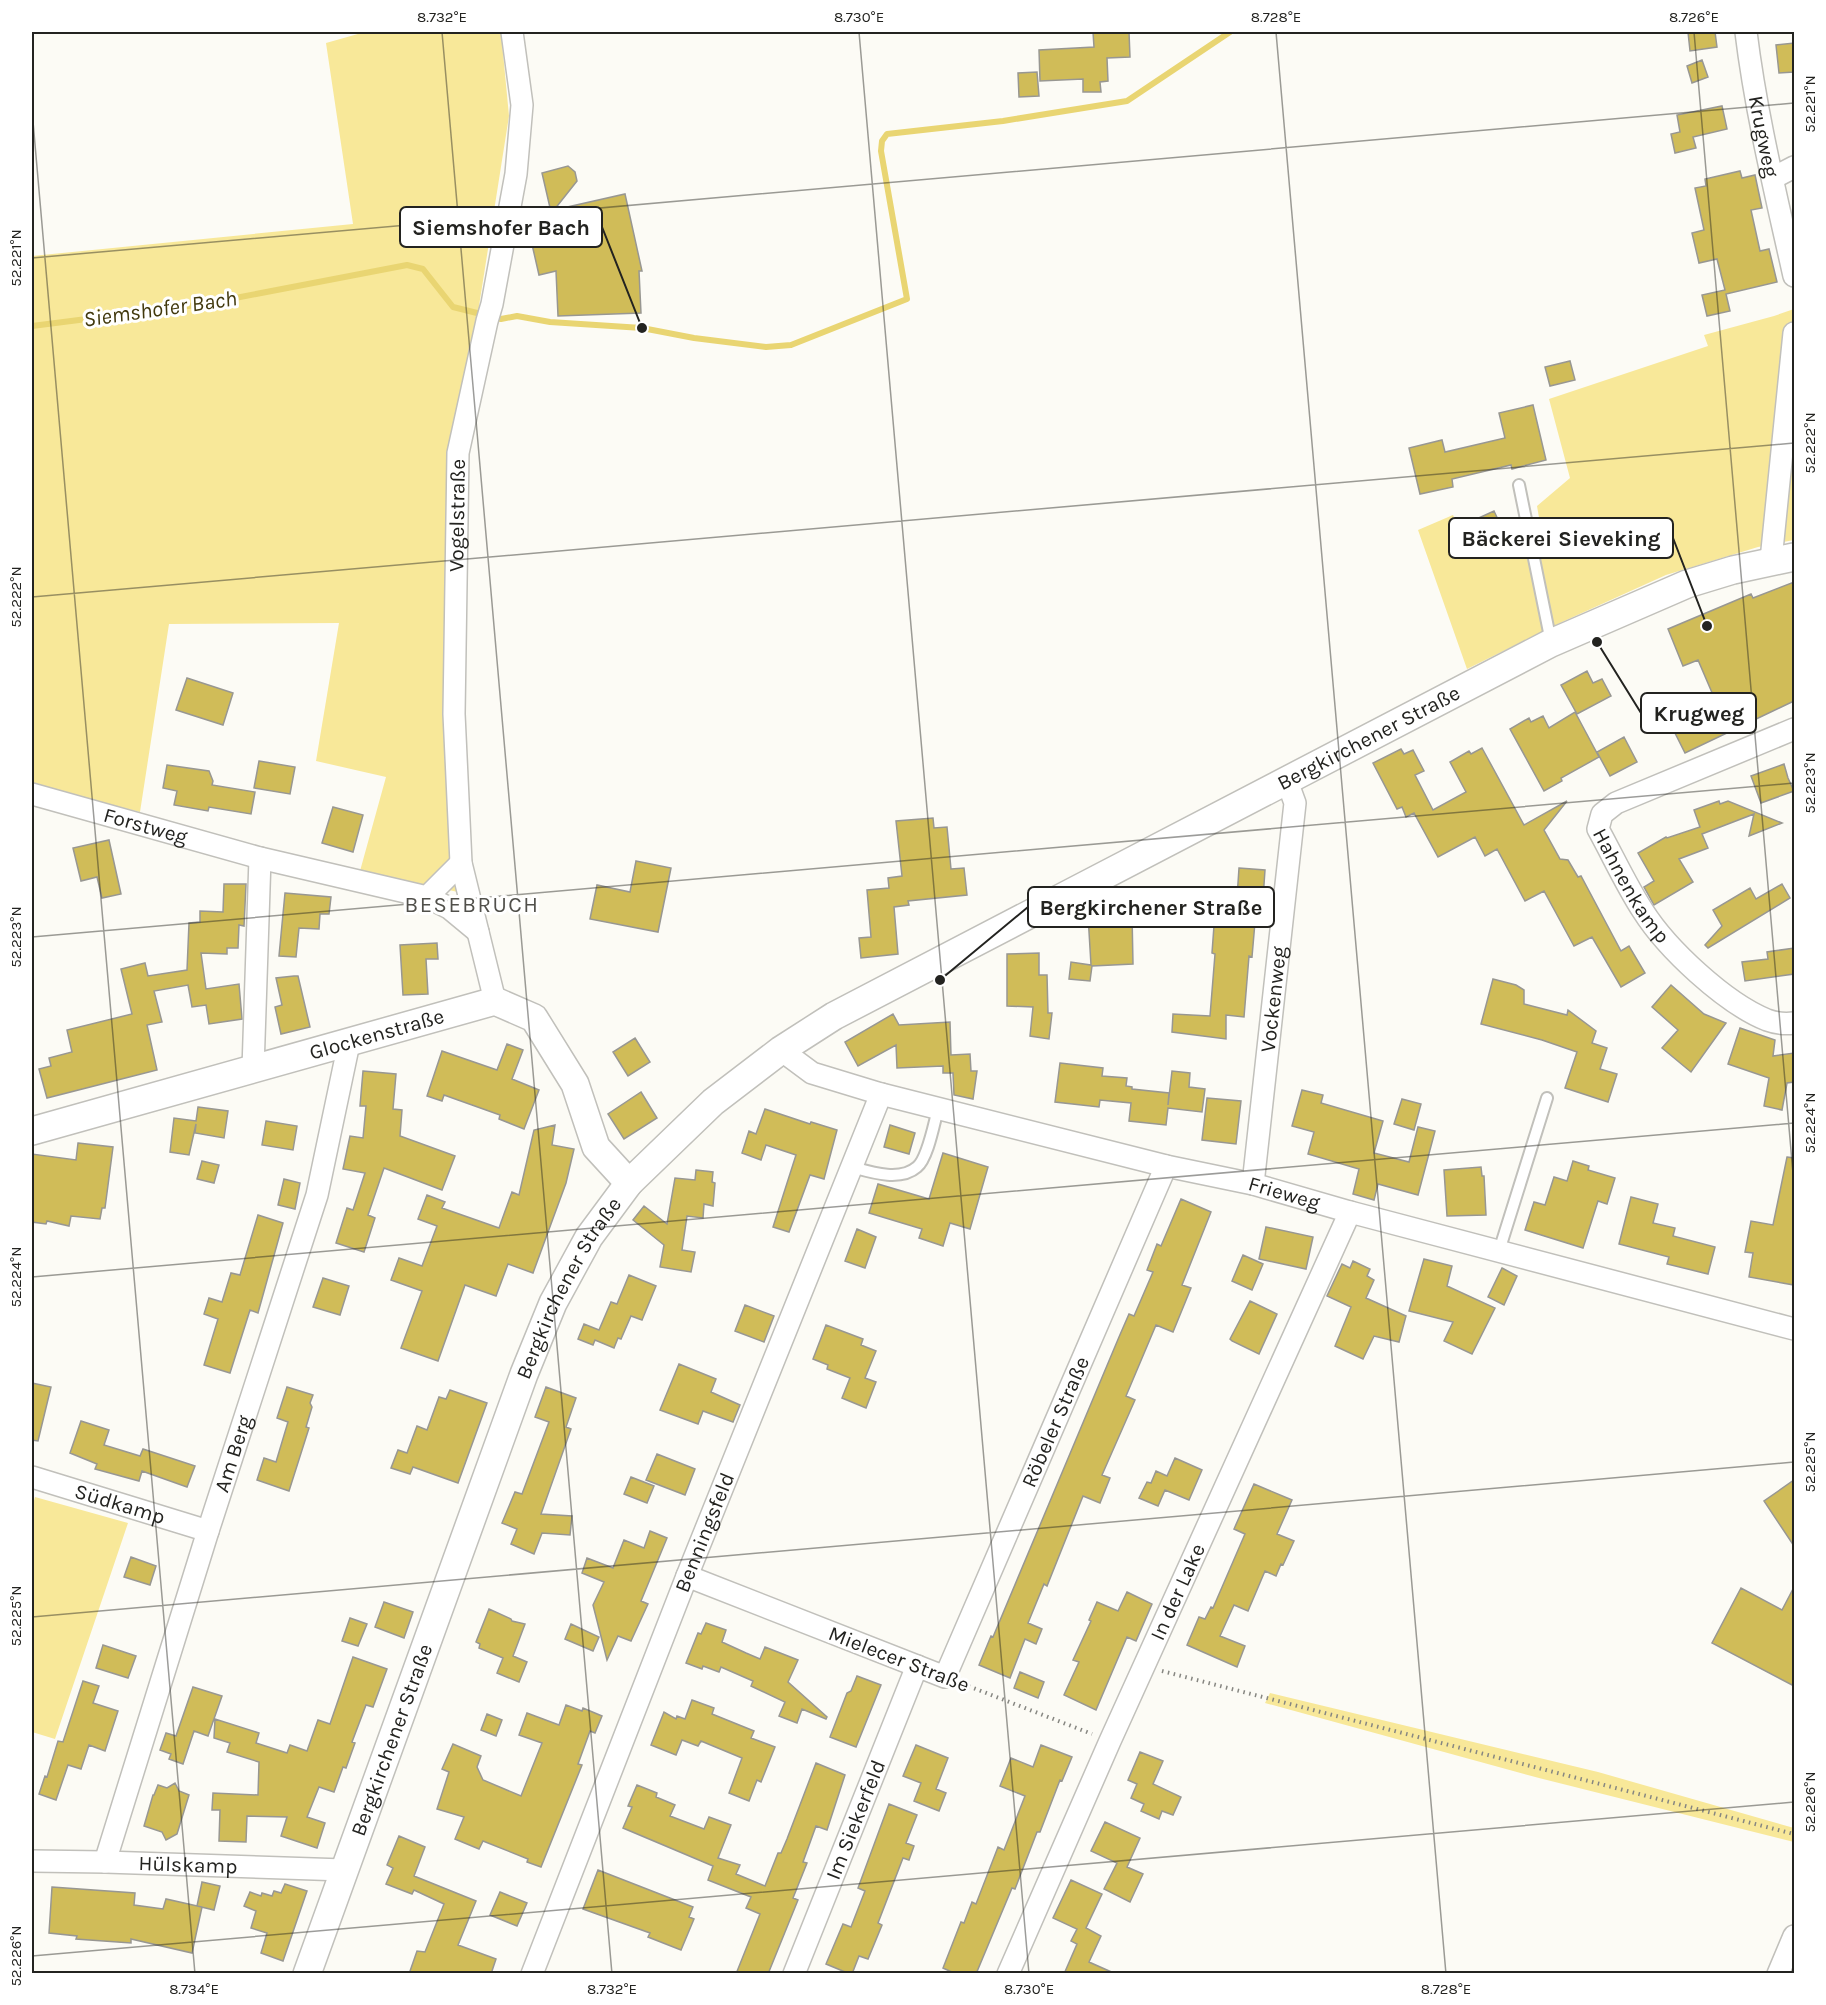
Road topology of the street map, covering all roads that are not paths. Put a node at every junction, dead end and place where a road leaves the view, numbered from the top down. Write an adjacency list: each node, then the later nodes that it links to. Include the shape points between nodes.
1 (512, 32): 14 (street, Vogelstraße, via 522,105 516,174 458,453 454,714)
2 (1746, 32): 4 (street, Krugweg)
3 (1794, 167): 4 (street)
4 (1773, 178): 5 (street, Krugweg)
5 (1794, 276)
6 (1794, 333): 8 (street)
7 (1519, 485): 9 (lane)
8 (1783, 559): 9 (street, Bergkirchener Straße, via 1688,584)
9 (1551, 642): 11 (street, Bergkirchener Straße)
10 (1794, 729): 18 (street, Hahnenkamp, via 1616,802 1602,814 1598,829 1643,912 1676,953 1744,1007 1769,1021)
11 (1287, 781): 20 (street, Bergkirchener Straße, via 834,1016); 29 (street, Vockenweg, via 1295,804)
12 (32, 794): 13 (street, Forstweg)
13 (260, 858): 15 (street, Forstweg); 21 (street)
14 (461, 862): 15 (street); 16 (street, Vogelstraße)
15 (427, 897): 16 (street, Forstweg, via 449,908)
16 (478, 932): 17 (street, Vogelstraße)
17 (495, 1001): 19 (street, Glockenstraße); 28 (street, via 534,1018 575,1084 596,1147)
18 (1794, 1023)
19 (349, 1043): 21 (street, Glockenstraße); 34 (street, Am Berg, via 317,1196)
20 (781, 1050): 22 (street, Frieweg, via 812,1073); 28 (street, Bergkirchener Straße, via 713,1102)
21 (253, 1069): 25 (street, Glockenstraße)
22 (881, 1094): 24 (street, Frieweg); 27 (street, Benningsfeld)
23 (1546, 1098): 31 (lane)
24 (938, 1108): 26 (street, Frieweg); 27 (lane, via 924,1157 917,1167 902,1173 877,1174)
25 (32, 1131)
26 (1166, 1166): 29 (street, Frieweg); 37 (street, Röbeler Straße)
27 (852, 1167): 35 (street, Benningsfeld)
28 (629, 1184): 40 (street, Bergkirchener Straße, via 589,1237 553,1303)
29 (1253, 1184): 30 (street, Frieweg)
30 (1350, 1212): 31 (street, Frieweg); 45 (street, In der Lake)
31 (1499, 1251): 32 (street, Frieweg)
32 (1794, 1329)
33 (32, 1477): 34 (street, Südkamp)
34 (208, 1531): 39 (street, Am Berg)
35 (687, 1576): 36 (street, Mielecer Straße); 43 (street, Benningsfeld)
36 (917, 1666): 37 (street, Mielecer Straße); 44 (street, Im Siekerfeld)
37 (945, 1677)
38 (32, 1862): 39 (street, Hülskamp)
39 (105, 1862): 40 (street, Hülskamp)
40 (344, 1870): 42 (street, Bergkirchener Straße)
41 (1794, 1936): 46 (street)
42 (314, 1972)
43 (532, 1974)
44 (794, 1974)
45 (1008, 1974)
46 (1778, 1974)

